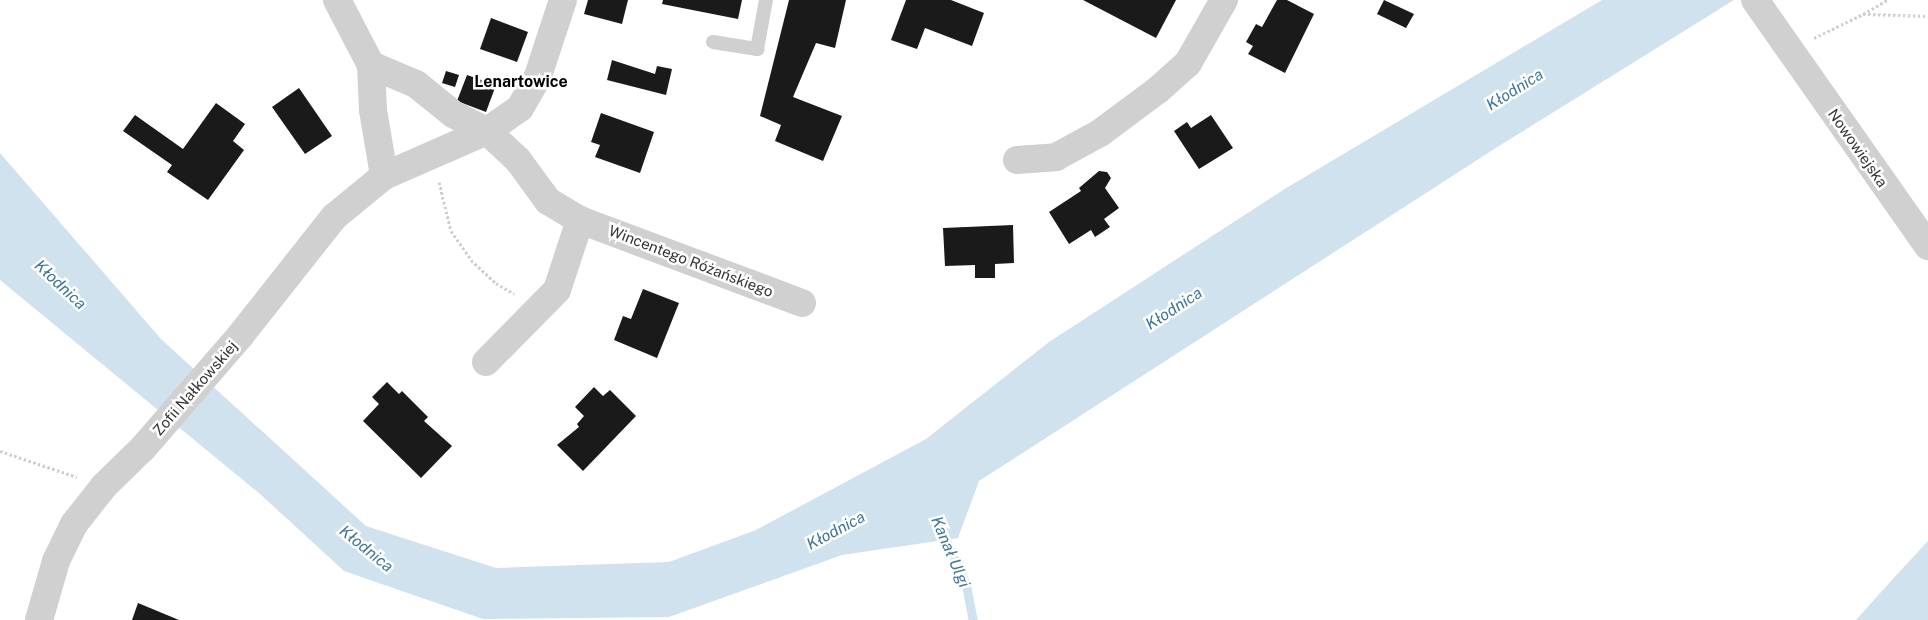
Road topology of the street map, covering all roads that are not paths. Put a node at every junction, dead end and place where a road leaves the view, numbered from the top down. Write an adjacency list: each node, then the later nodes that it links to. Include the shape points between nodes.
1 (336, 0): 7 (street)
2 (563, 0): 8 (street, Zofii Nałkowskiej, via 538,80 520,108)
3 (766, 0): 6 (lane, via 757,49)
4 (1224, 0): 9 (street, via 1188,63 1158,90 1100,133 1056,157)
5 (1763, 10): 12 (street, Nowowiejska)
6 (713, 42)
7 (370, 65): 8 (street, via 416,84 454,114); 10 (street, via 373,110)
8 (487, 131): 10 (street, Zofii Nałkowskiej); 11 (street, Wincentego Różańskiego, via 518,160 548,201)
9 (1017, 160)
10 (384, 176): 15 (street, Zofii Nałkowskiej, via 334,217 240,336 143,448 104,486 74,524 56,561)
11 (580, 220): 13 (street, Wincentego Różańskiego); 14 (street, via 557,290)
12 (1928, 246)
13 (802, 303)
14 (486, 362)
15 (39, 620)

